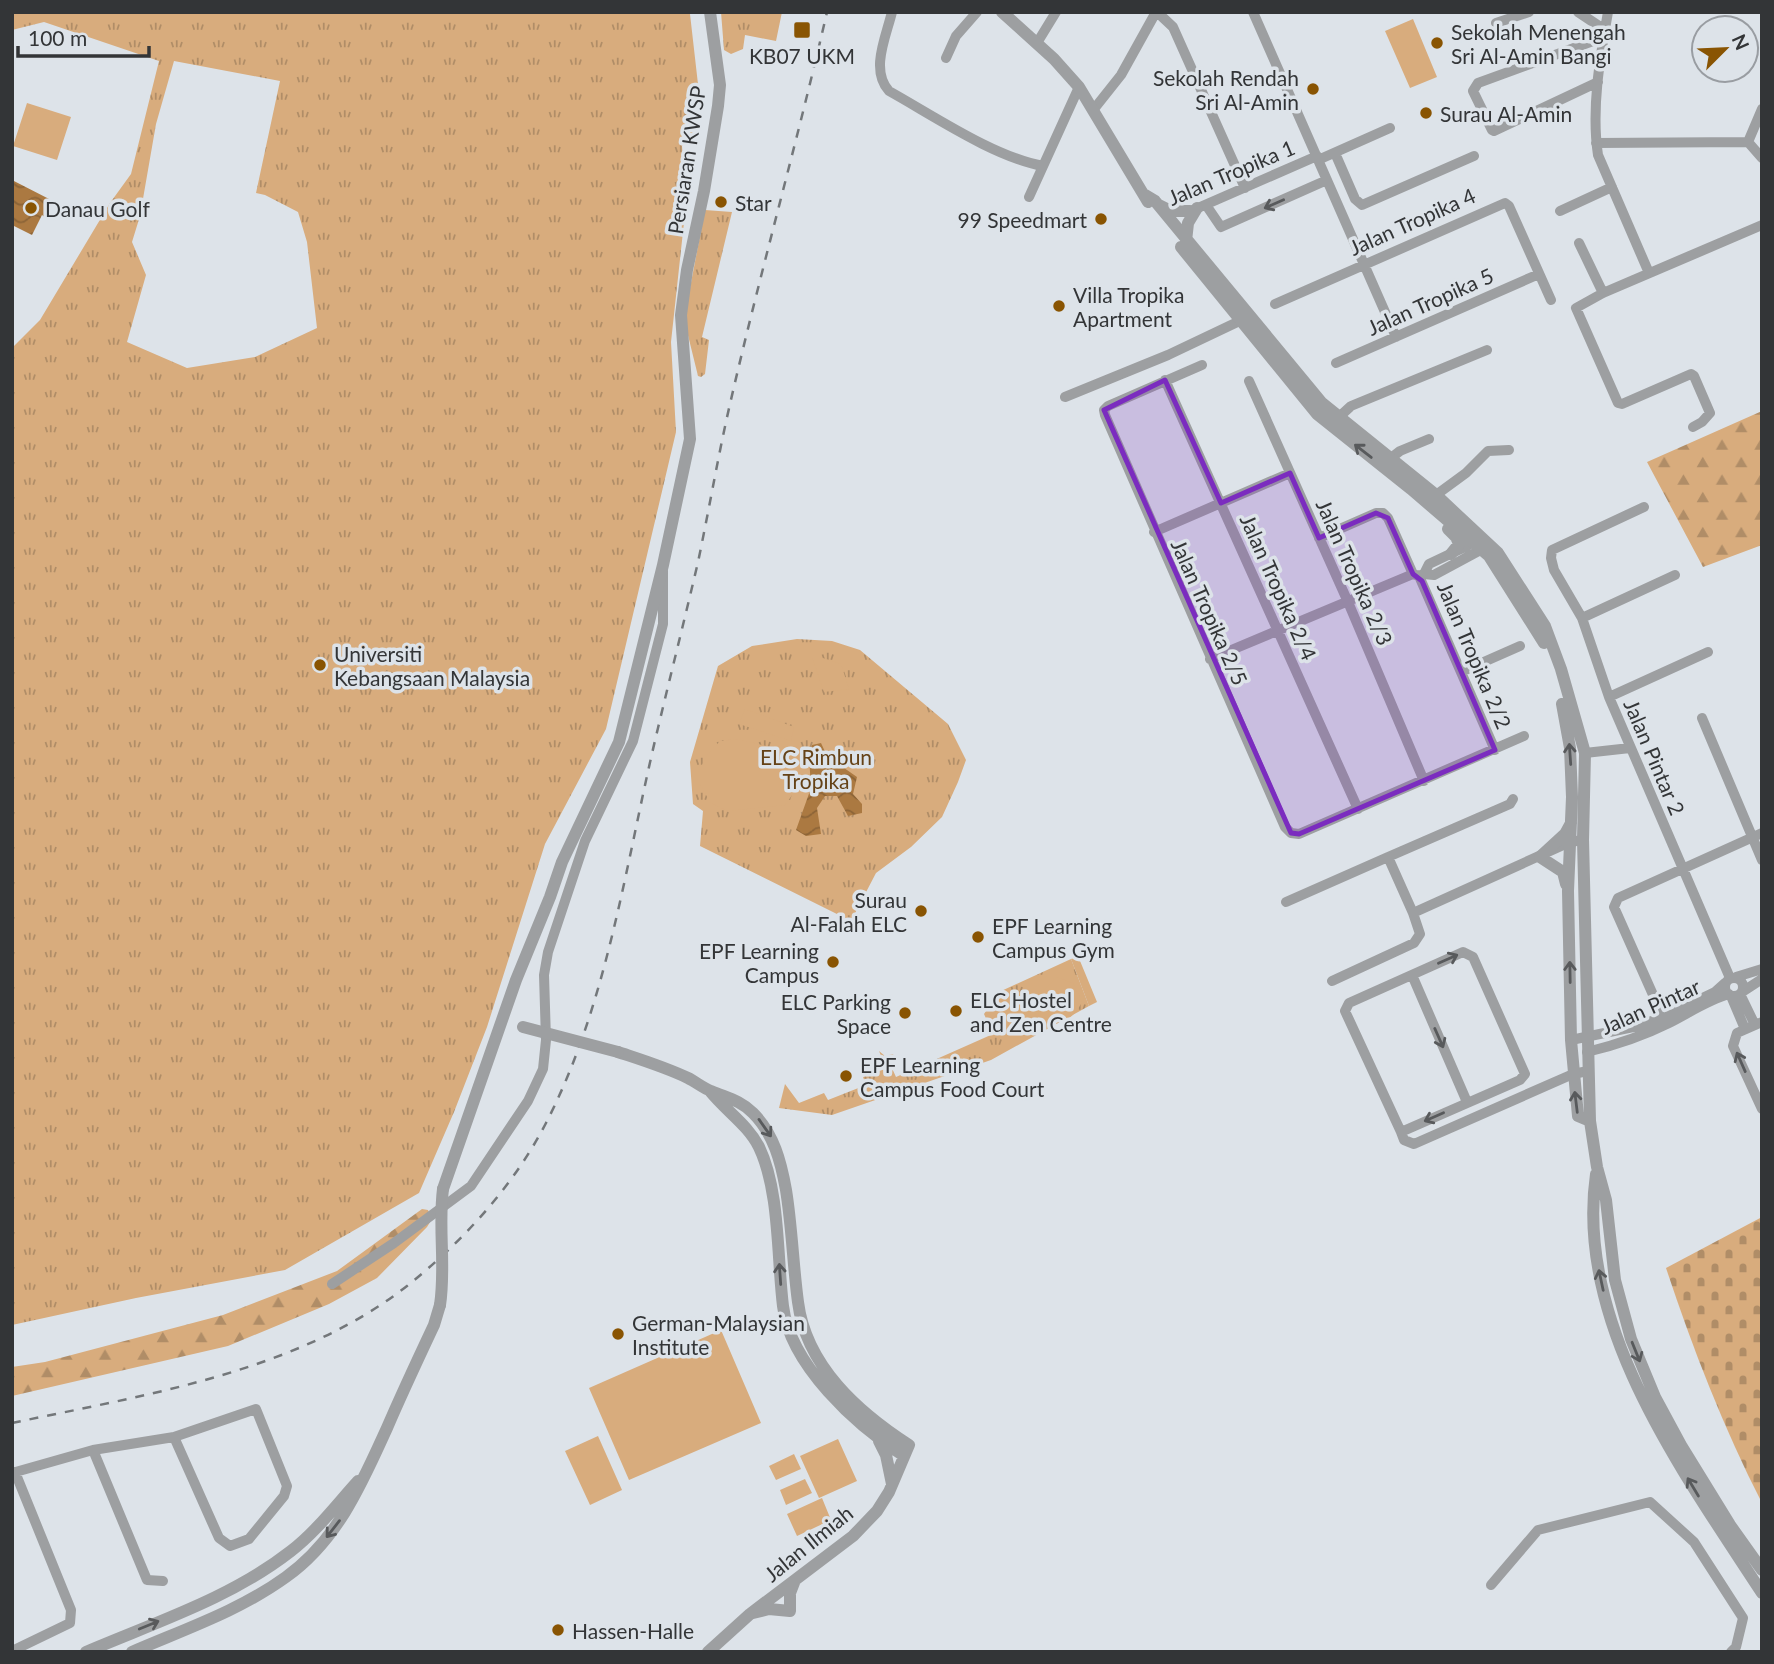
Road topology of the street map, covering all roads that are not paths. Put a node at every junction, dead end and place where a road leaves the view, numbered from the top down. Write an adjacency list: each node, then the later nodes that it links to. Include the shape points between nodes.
1 (710, 12): 66 (street, Persiaran KWSP, via 720,85 718,106 681,315 690,439)
2 (892, 12): 26 (street, via 879,65 889,91 971,138)
3 (977, 12): 14 (street, via 956,36)
4 (1002, 12): 13 (street)
5 (1056, 12): 13 (street)
6 (1157, 12): 17 (street, via 1121,75); 29 (street, via 1172,27)
7 (1253, 12): 24 (street)
8 (1529, 12): 11 (street)
9 (1577, 12): 12 (street)
10 (1608, 12): 12 (street)
11 (1496, 23)
12 (1604, 33): 15 (street); 15 (street, via 1478,83 1473,91 1494,131)
13 (1037, 43): 16 (street)
14 (946, 58)
15 (1598, 82): 21 (street)
16 (1081, 90): 17 (street); 26 (street)
17 (1094, 109): 30 (street)
18 (1762, 109): 20 (street)
19 (1391, 128): 22 (street, Jalan Tropika 1)
20 (1748, 142): 21 (street); 25 (street)
21 (1596, 143): 28 (street)
22 (1335, 153): 23 (street, via 1362,205); 24 (street, Jalan Tropika 1)
23 (1474, 156)
24 (1317, 158): 27 (street); 29 (street, Jalan Tropika 1)
25 (1762, 158)
26 (1043, 166): 31 (street)
27 (1327, 180): 33 (street, one-way to 33, via 1221,227); 39 (street)
28 (1612, 187): 34 (street); 40 (street)
29 (1245, 188): 33 (street, Jalan Tropika 1)
30 (1145, 195): 32 (street); 35 (street)
31 (1029, 198)
32 (1158, 205): 33 (street, via 1171,211); 35 (street)
33 (1198, 208): 35 (street, Jalan Tropika 1); 37 (street, via 1188,223)
34 (1560, 211)
35 (1165, 222): 37 (street); 45 (street)
36 (1762, 225): 40 (street)
37 (1186, 241): 45 (street)
38 (1580, 243): 42 (street)
39 (1364, 264): 41 (street, Jalan Tropika 4, via 1505,203); 44 (street, Jalan Tropika 4); 46 (street)
40 (1649, 273): 42 (street)
41 (1539, 274): 43 (street, Jalan Tropika 4); 46 (street, Jalan Tropika 5)
42 (1603, 293): 54 (street, via 1576,308 1618,403 1690,374 1710,413)
43 (1551, 300)
44 (1275, 304)
45 (1245, 319): 52 (street); 53 (street); 57 (street, one-way to 45, via 1317,414)
46 (1396, 337): 48 (street, Jalan Tropika 5)
47 (1487, 350): 53 (street, via 1351,406)
48 (1336, 363)
49 (1202, 365): 50 (street)
50 (1165, 380): 60 (street, Jalan Tropika 2/4); 62 (street, Jalan Tropika 2/5, via 1104,410)
51 (1249, 381): 58 (street, Jalan Tropika 2/3)
52 (1065, 397)
53 (1339, 417): 57 (street)
54 (1692, 427)
55 (1429, 439): 57 (street, via 1400,451)
56 (1509, 450): 59 (street, via 1488,451)
57 (1389, 464): 59 (street); 64 (street); 65 (street, via 1389,480 1456,537 1459,544)
58 (1290, 473): 60 (street); 63 (street, Jalan Tropika 2/3)
59 (1436, 495): 64 (street)
60 (1221, 503): 62 (street); 71 (street, Jalan Tropika 2/4)
61 (1644, 507): 70 (street, Jalan Pintar 2, via 1552,550 1555,570)
62 (1154, 532): 74 (street, Jalan Tropika 2/5)
63 (1319, 538): 67 (street, Jalan Tropika 2/2, via 1382,513); 69 (street, Jalan Tropika 2/3)
64 (1481, 543): 65 (street); 67 (street, via 1434,575); 81 (street, via 1506,561 1545,626); 85 (street, one-way to 64, via 1570,748 1547,650)
65 (1451, 554): 67 (street, via 1429,564)
66 (663, 565): 100 (street, Persiaran KWSP, via 619,742 562,862); 114 (street, via 663,624 633,741 585,841 548,952 543,1069 528,1101 471,1186)
67 (1419, 575): 69 (street); 75 (street, Jalan Tropika 2/2)
68 (1675, 575): 70 (street)
69 (1348, 601): 71 (street); 82 (street, Jalan Tropika 2/3)
70 (1582, 618): 76 (street, Jalan Pintar 2)
71 (1278, 631): 74 (street); 84 (street, Jalan Tropika 2/4)
72 (1520, 646): 75 (street)
73 (1709, 652): 76 (street)
74 (1210, 659): 84 (street, Jalan Tropika 2/5, via 1285,827 1299,834)
75 (1461, 672): 80 (street, Jalan Tropika 2/2)
76 (1609, 697): 79 (street, Jalan Pintar 2)
77 (1702, 718): 86 (street)
78 (1524, 736): 80 (street)
79 (1630, 748): 81 (street); 91 (street, Jalan Pintar 2)
80 (1495, 750): 82 (street)
81 (1585, 753): 87 (street)
82 (1423, 780): 84 (street)
83 (1513, 799): 88 (street)
84 (1357, 809)
85 (1571, 823): 87 (street); 89 (street)
86 (1757, 835): 90 (street); 91 (street)
87 (1577, 841): 89 (street); 92 (street); 103 (street)
88 (1391, 856): 93 (street); 94 (street)
89 (1540, 857): 92 (street, via 1563,872); 94 (street)
90 (1762, 860)
91 (1682, 868): 99 (street, Jalan Pintar 2); 101 (street, via 1618,898 1614,907)
92 (1568, 891): 104 (street, one-way to 92)
93 (1286, 902)
94 (1413, 913): 98 (street, via 1420,934 1414,943)
95 (1762, 969): 99 (street, Jalan Pintar)
96 (1412, 975): 109 (street, one-way to 109); 109 (street, one-way to 109, via 1463,952 1473,957 1525,1074); 112 (street, via 1349,1003 1345,1011)
97 (1762, 979): 99 (street, Jalan Pintar)
98 (1332, 981)
99 (1733, 988): 101 (street, Jalan Pintar, via 1715,992); 102 (street, Jalan Pintar 2)
100 (503, 1019): 108 (street, bridge, via 649,1062); 119 (street, Persiaran KWSP, bridge, via 443,1189 440,1305)
101 (1665, 1021): 103 (street, Jalan Pintar); 105 (street, Jalan Pintar, via 1616,1045)
102 (1754, 1025): 110 (street, one-way to 102, via 1733,1046 1737,1033)
103 (1587, 1037): 104 (street, Jalan Pintar); 105 (street)
104 (1571, 1040): 107 (street)
105 (1587, 1052): 106 (street)
106 (1588, 1071): 107 (street); 111 (street)
107 (1573, 1074): 111 (street, one-way to 107, via 1578,1116); 112 (street, via 1414,1144 1404,1140)
108 (710, 1091): 116 (street, one-way to 108, via 840,1405 808,1365 789,1327 768,1177 758,1146); 118 (street, one-way to 118, via 744,1105 772,1139 783,1173 798,1304 812,1345 837,1386)
109 (1467, 1102): 112 (street, one-way to 112)
110 (1762, 1109)
111 (1590, 1121): 113 (street)
112 (1401, 1132)
113 (1597, 1167): 122 (street, one-way to 122, via 1606,1200 1615,1280 1654,1397); 126 (street, one-way to 113, via 1671,1451 1622,1352 1601,1282 1595,1241 1591,1203)
114 (332, 1284)
115 (174, 1437): 115 (street, via 256,1409 286,1486 284,1496 250,1539 230,1546 219,1538); 117 (street)
116 (879, 1440): 118 (street); 121 (street)
117 (93, 1450): 120 (street); 124 (street, via 147,1580)
118 (906, 1451): 121 (street, Jalan Ilmiah)
119 (368, 1471): 128 (street, Persiaran KWSP, one-way to 128, via 336,1527 289,1576 224,1614); 130 (street, one-way to 119, via 254,1577 293,1549)
120 (14, 1473): 129 (street, via 71,1610 70,1623)
121 (892, 1484): 123 (street, Jalan Ilmiah, via 877,1511 853,1536)
122 (1762, 1570)
123 (795, 1580): 127 (street, Jalan Ilmiah); 127 (street, via 790,1611 769,1609)
124 (163, 1581)
125 (1491, 1585): 133 (street, via 1538,1530 1650,1502 1695,1542 1743,1618)
126 (1762, 1594)
127 (750, 1614): 132 (street, Jalan Ilmiah)
128 (142, 1649): 131 (street, Persiaran KWSP)
129 (12, 1651)
130 (86, 1652)
131 (132, 1652)
132 (708, 1652)
133 (1731, 1652)

